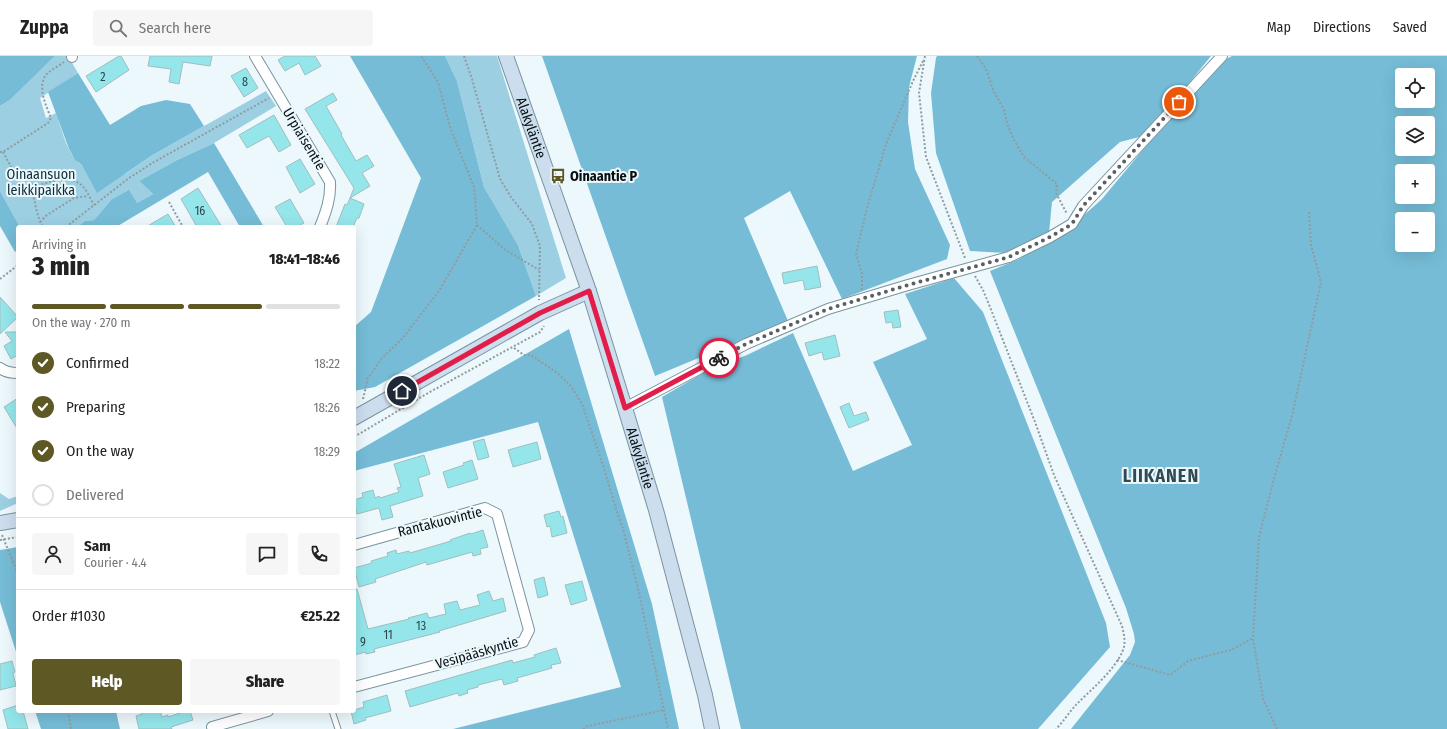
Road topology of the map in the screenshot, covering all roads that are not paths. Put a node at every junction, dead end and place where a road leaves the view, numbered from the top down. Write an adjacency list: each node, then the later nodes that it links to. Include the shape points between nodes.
1 (255, 56): 4 (street, Urpiaisentie, via 330,182 327,208)
2 (506, 56): 5 (main road, Alakyläntie)
3 (1222, 56): 8 (street, via 1083,206 1072,224 1050,237 1009,257 828,309 746,344)
4 (321, 225)
5 (589, 291): 8 (main road, Alakyläntie); 9 (main road, via 540,313)
6 (0, 368): 7 (street)
7 (16, 373)
8 (625, 408): 19 (main road, Alakyläntie, via 656,510)
9 (357, 416)
10 (16, 520): 11 (main road)
11 (0, 523)
12 (356, 544): 13 (street, Rantakuovintie, via 485,508 497,514)
13 (512, 566): 14 (street, Vesipääskyntie, via 529,630 523,642)
14 (356, 686)
15 (261, 713): 17 (street)
16 (333, 713): 18 (lane)
17 (212, 727)
18 (338, 729)
19 (712, 729)

